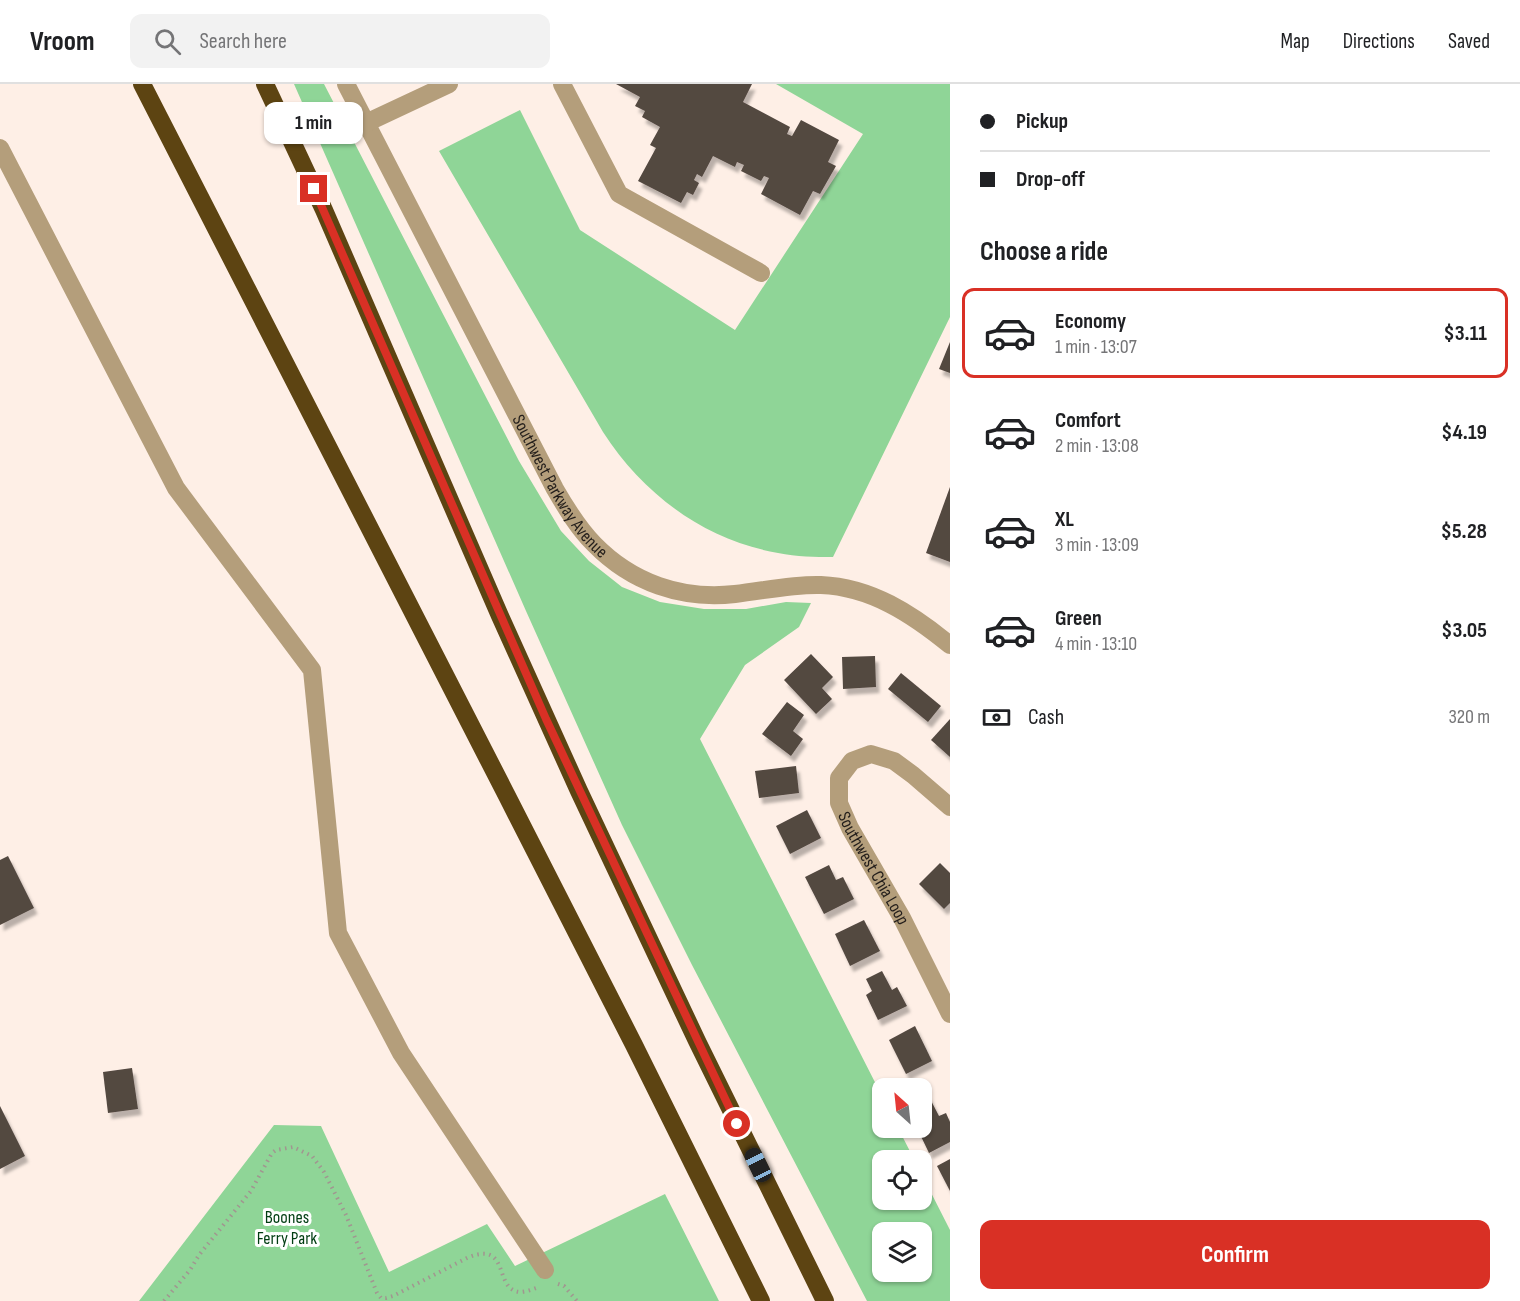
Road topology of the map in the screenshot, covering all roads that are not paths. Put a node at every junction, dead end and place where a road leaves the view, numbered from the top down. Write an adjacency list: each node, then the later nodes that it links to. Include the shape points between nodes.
1 (142, 84): 13 (highway, via 634,1045)
2 (265, 84): 14 (highway, via 550,730)
3 (346, 84): 6 (street, Southwest Parkway Avenue)
4 (449, 84): 6 (street)
5 (562, 84): 8 (street, via 619,194)
6 (366, 123): 9 (street, Southwest Parkway Avenue, via 555,489 567,510 608,557 651,584 687,594 733,594 822,585 851,589 894,605)
7 (0, 148): 12 (street, via 176,488 312,670 338,933 401,1053)
8 (760, 273)
9 (950, 645)
10 (950, 807): 11 (street, Southwest Chia Loop, via 894,761 871,754 852,761 839,778 839,803 850,828 903,918)
11 (949, 1009)
12 (548, 1280)
13 (760, 1301)
14 (825, 1301)

